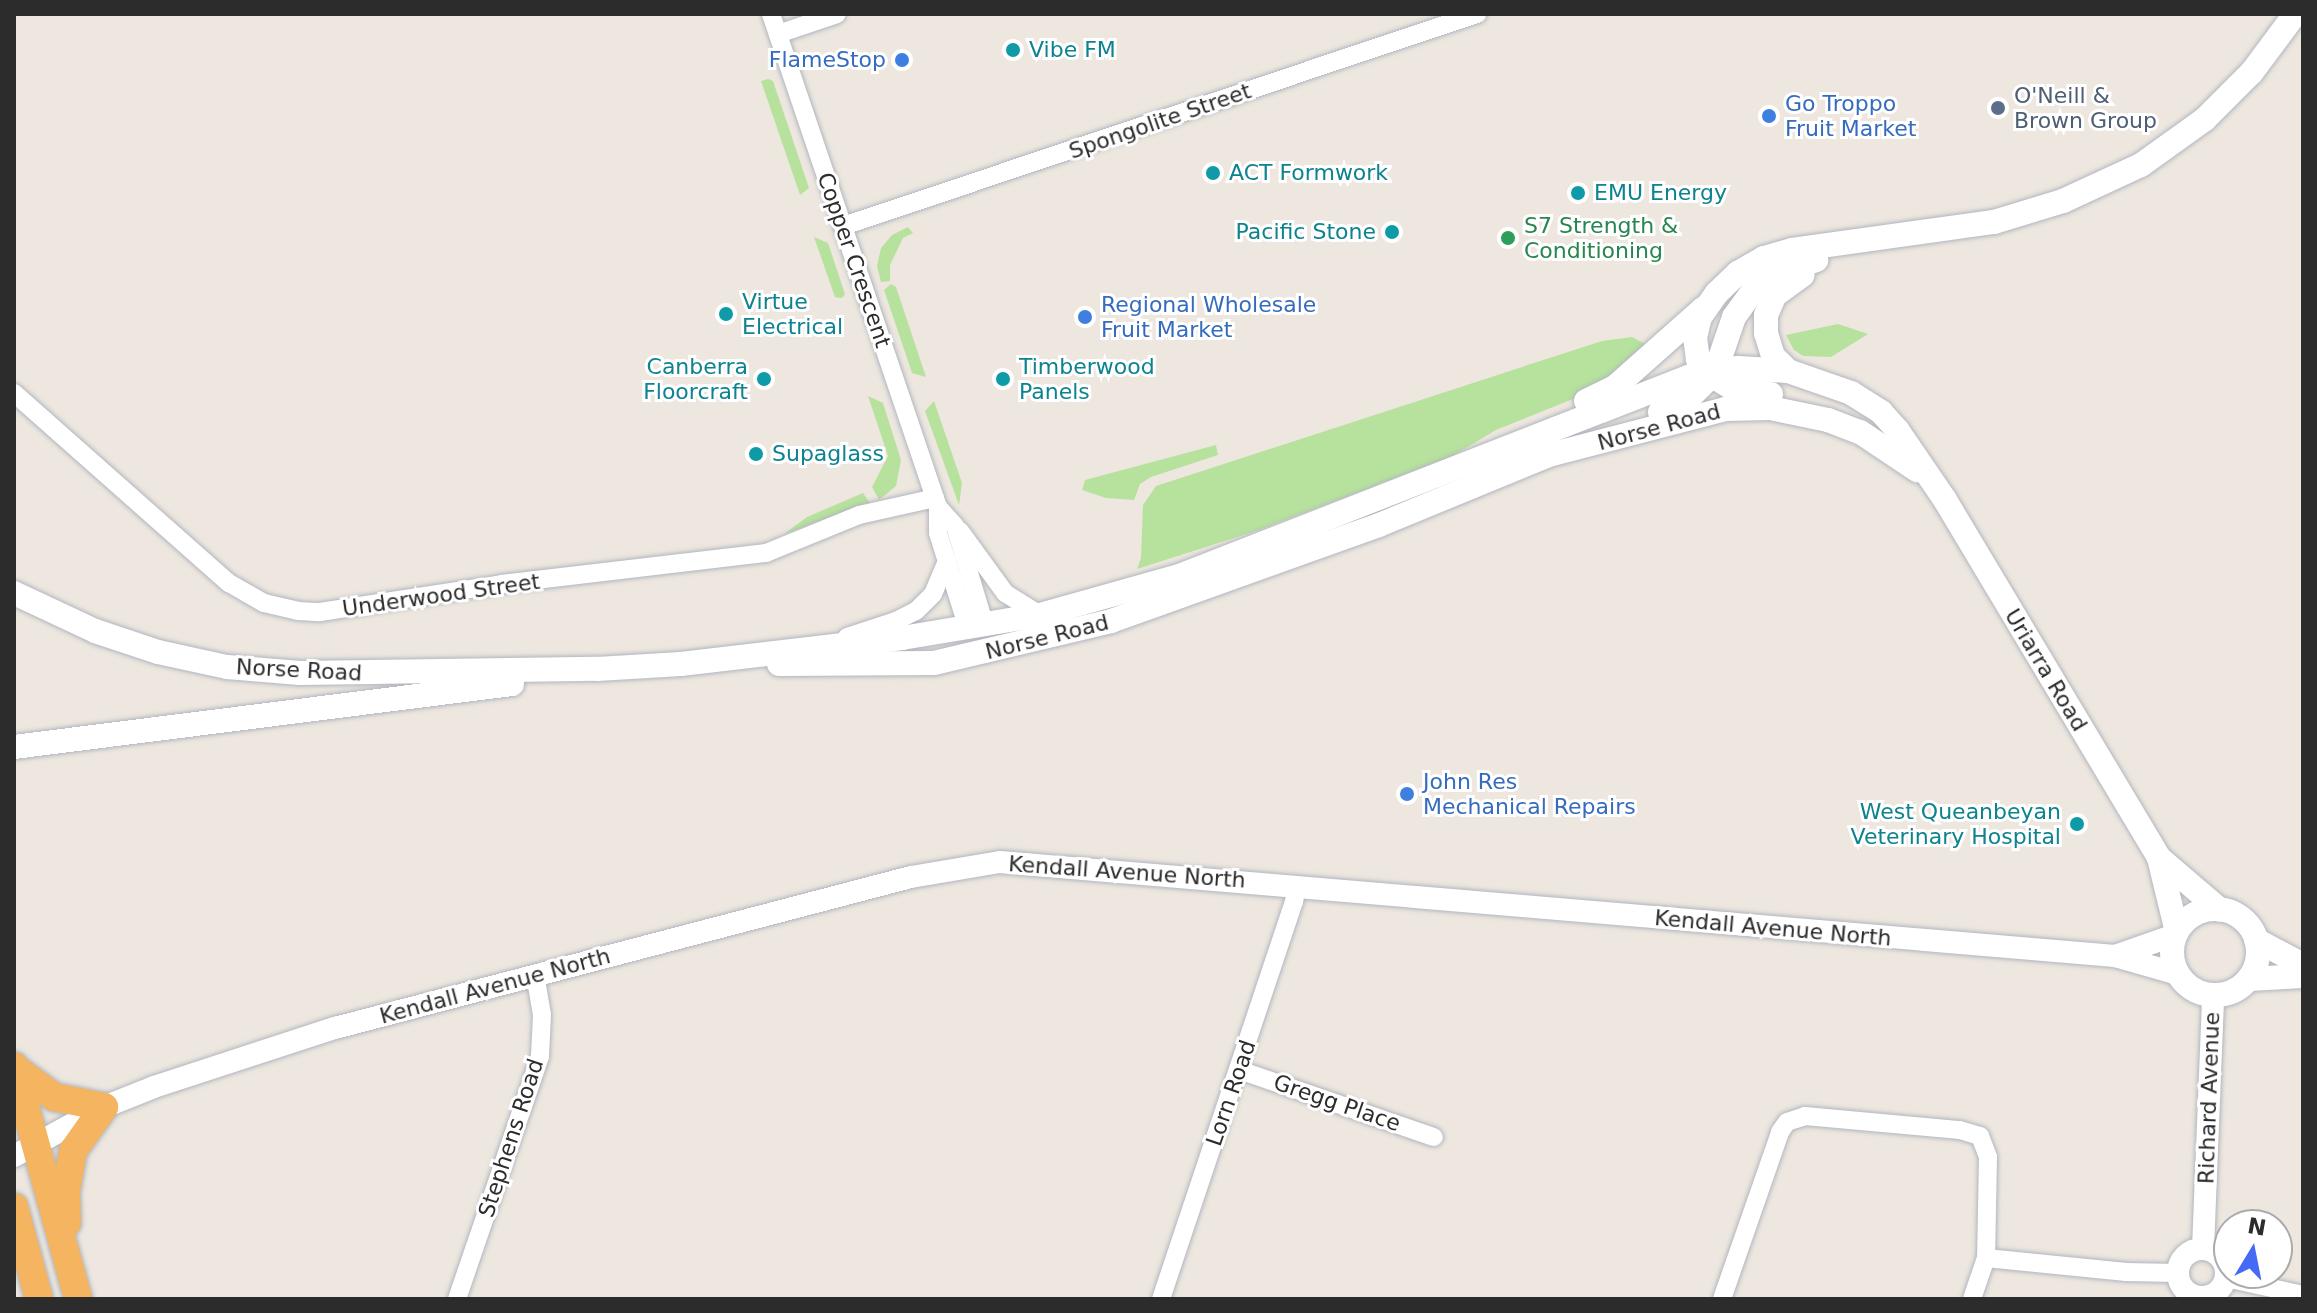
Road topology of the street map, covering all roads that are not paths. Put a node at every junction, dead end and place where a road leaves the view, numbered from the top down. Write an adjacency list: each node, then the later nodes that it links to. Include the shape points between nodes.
1 (771, 14): 5 (street, Copper Crescent)
2 (837, 14): 5 (street)
3 (2295, 14): 7 (main road, via 2252,72 2205,119 2141,165 2049,205 1994,222)
4 (1465, 16): 6 (street, Spongolite Street)
5 (778, 34): 6 (street, Copper Crescent)
6 (843, 226): 17 (street, Copper Crescent)
7 (1898, 238): 8 (main road); 9 (main road, via 1774,255 1738,273)
8 (1854, 253): 10 (main road, via 1792,281 1770,302 1767,339 1773,356); 11 (main road, via 1800,264 1763,282 1740,307)
9 (1709, 304): 11 (main road, via 1695,338 1698,359); 15 (main road, via 1615,387 1500,435)
10 (1788, 371): 11 (main road, Norse Road); 16 (main road, Norse Road, via 1841,388 1881,412)
11 (1711, 372): 13 (main road, via 1732,388 1818,403); 14 (main road, via 1678,405); 15 (main road, Norse Road)
12 (14, 393): 17 (street, Underwood Street, via 219,575 280,608 320,612 766,553 859,515)
13 (1883, 446): 14 (main road, Norse Road, via 1813,415 1746,407 1708,412); 16 (main road, Norse Road)
14 (1549, 455): 24 (main road, Norse Road, via 1189,596)
15 (1459, 466): 21 (main road, Norse Road, via 1182,575)
16 (1939, 491): 28 (main road, Uriarra Road)
17 (936, 502): 18 (street, Copper Crescent); 19 (street, Copper Crescent)
18 (955, 526): 21 (street, via 1005,593); 22 (street, Copper Crescent)
19 (947, 561): 22 (street, Copper Crescent); 23 (street, via 933,594 907,617)
20 (14, 593): 26 (main road, Norse Road, via 113,638 227,667 360,674)
21 (1040, 615): 22 (main road, Norse Road)
22 (976, 627): 23 (main road, Norse Road); 24 (main road)
23 (810, 648): 25 (main road, Norse Road)
24 (984, 653): 25 (main road, Norse Road, via 934,663)
25 (681, 664): 26 (main road, Norse Road)
26 (597, 669): 27 (main road, Norse Road, via 518,684)
27 (14, 747)
28 (2159, 858): 30 (main road, Uriarra Road); 31 (main road, Uriarra Road)
29 (1297, 885): 33 (street, Kendall Avenue North); 35 (street, Kendall Avenue North, via 1000,862 959,867); 40 (street, Lorn Road)
30 (2220, 910): 31 (main road, via 2196,914); 32 (main road, via 2243,920)
31 (2176, 934): 33 (street, Kendall Avenue North); 36 (main road, via 2172,955)
32 (2256, 940): 34 (main road); 38 (main road, via 2258,956)
33 (2115, 956): 36 (street, Kendall Avenue North)
34 (2303, 965)
35 (535, 974): 42 (street, Kendall Avenue North, via 216,1064); 57 (street, Stephens Road, via 542,1015 540,1056)
36 (2178, 974): 39 (main road, via 2193,989)
37 (2303, 976): 38 (main road)
38 (2249, 979): 39 (main road, via 2232,991)
39 (2213, 995): 46 (street, Richard Avenue)
40 (1239, 1070): 43 (street, Gregg Place); 58 (street, Lorn Road)
41 (23, 1080): 42 (highway, via 75,1103); 44 (highway)
42 (104, 1107): 44 (street, Kendall Avenue North); 53 (highway, via 82,1135 68,1169 66,1211)
43 (1434, 1137)
44 (24, 1149): 53 (highway)
45 (14, 1207): 56 (highway)
46 (2203, 1249): 47 (street); 50 (street, via 2183,1259)
47 (2213, 1253)
48 (1986, 1258): 50 (street); 59 (street, via 1988,1157 1980,1136 1801,1117 1784,1125 1777,1138); 60 (street)
49 (14, 1265): 56 (highway)
50 (2178, 1273): 55 (street, via 2187,1292)
51 (2218, 1289): 55 (street)
52 (2276, 1289): 54 (street)
53 (75, 1290)
54 (2303, 1295)
55 (2200, 1298)
56 (37, 1299)
57 (457, 1299)
58 (1161, 1299)
59 (1722, 1299)
60 (1972, 1299)

